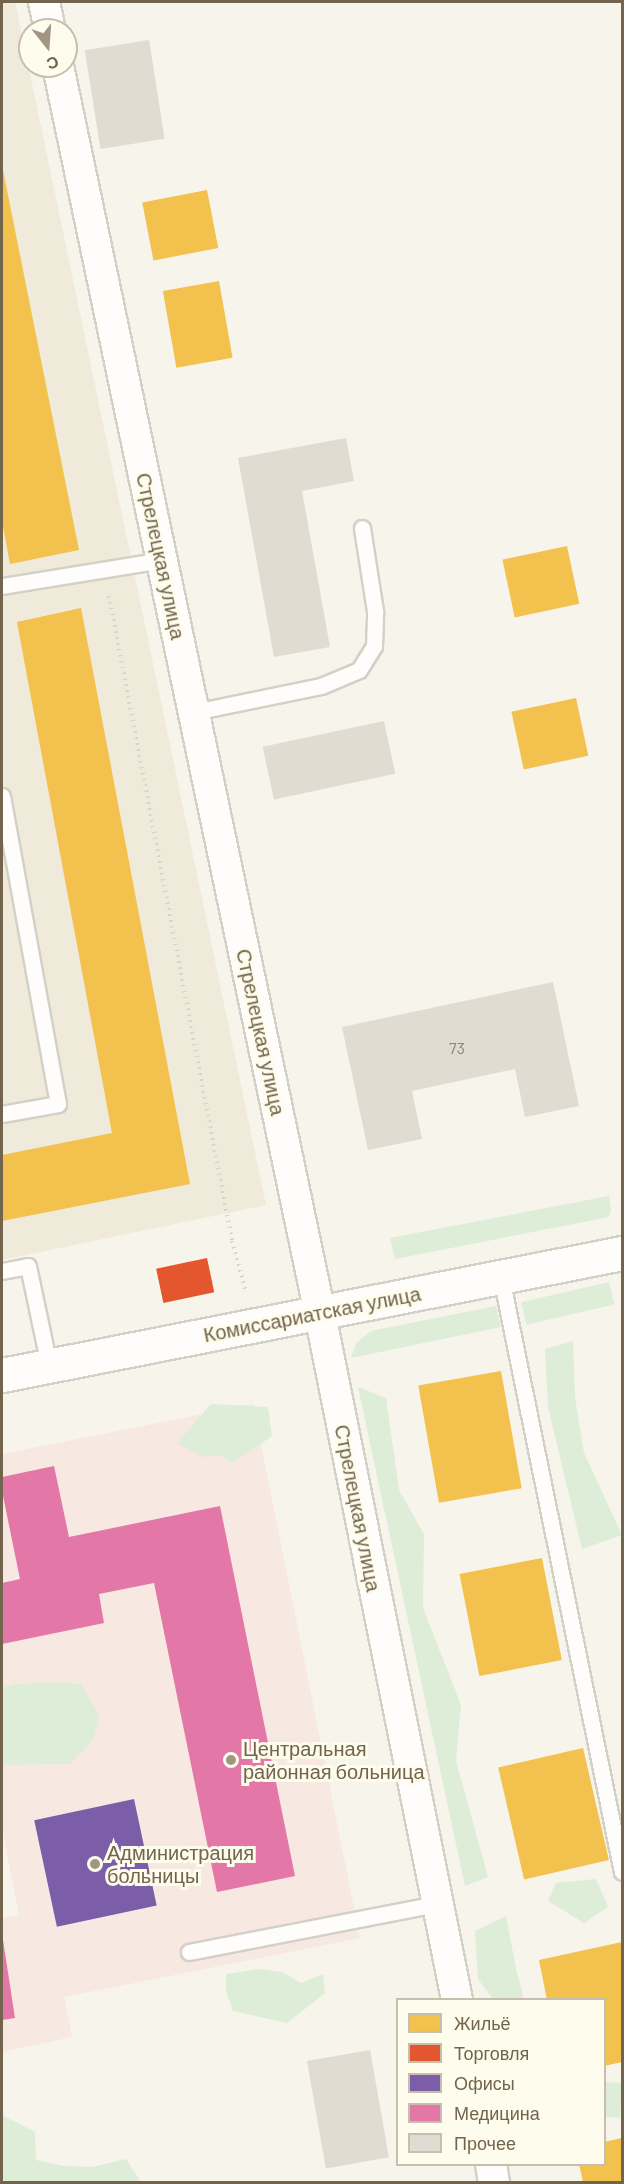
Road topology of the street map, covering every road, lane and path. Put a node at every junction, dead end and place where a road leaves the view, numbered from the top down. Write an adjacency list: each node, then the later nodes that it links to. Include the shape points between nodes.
1 (44, 2): 2 (street)
2 (47, 18)
3 (61, 78): 5 (street, Стрелецкая улица)
4 (362, 528): 8 (lane, via 375,611 374,646 359,670 321,687)
5 (162, 560): 6 (lane); 8 (street, Стрелецкая улица)
6 (104, 569): 7 (lane); 15 (path, via 232,1241)
7 (2, 586)
8 (194, 712): 14 (street, Стрелецкая улица)
9 (2, 796): 10 (lane, via 58,1104)
10 (2, 1114)
11 (622, 1253): 13 (street, Комиссариатская улица)
12 (2, 1272): 16 (lane, via 28,1266)
13 (501, 1277): 14 (street, Комиссариатская улица); 18 (lane)
14 (320, 1314): 15 (street, Комиссариатская улица); 19 (street, Стрелецкая улица)
15 (255, 1324): 16 (street, Комиссариатская улица)
16 (49, 1366): 17 (street, Комиссариатская улица)
17 (2, 1375)
18 (622, 1872)
19 (437, 1904): 20 (lane); 21 (street, Стрелецкая улица)
20 (189, 1952)
21 (457, 1998)
22 (491, 2166): 23 (street)
23 (494, 2182)

